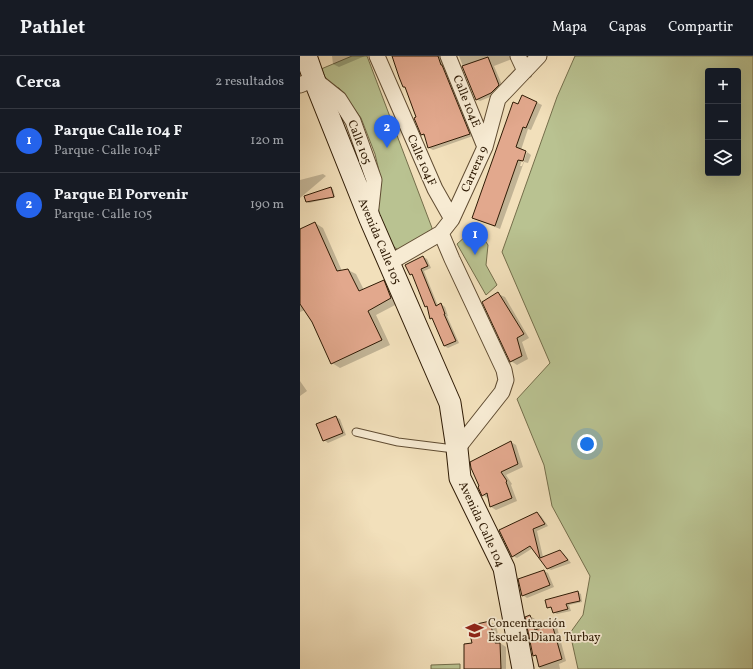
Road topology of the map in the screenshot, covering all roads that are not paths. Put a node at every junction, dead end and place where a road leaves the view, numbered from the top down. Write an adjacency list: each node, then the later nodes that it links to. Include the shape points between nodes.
1 (306, 56): 7 (main road, Avenida Calle 105)
2 (377, 56): 9 (street, Calle 104F, via 435,189)
3 (448, 56): 8 (street, Calle 104E)
4 (518, 56): 6 (street)
5 (539, 56): 6 (street, Carrera 9)
6 (524, 71): 8 (street, Carrera 9, via 498,99)
7 (307, 82): 11 (main road, Avenida Calle 105)
8 (485, 147): 9 (street, Carrera 9)
9 (452, 219): 10 (street, Carrera 9)
10 (441, 233): 11 (street, Carrera 9); 14 (street, via 504,370 506,380 502,392)
11 (389, 263): 12 (main road, Avenida Calle 105, via 450,403)
12 (453, 426): 14 (main road, Avenida Calle 104)
13 (356, 432): 14 (lane, via 398,442)
14 (457, 449): 15 (main road, Avenida Calle 104, via 460,478 504,568)
15 (523, 669)

